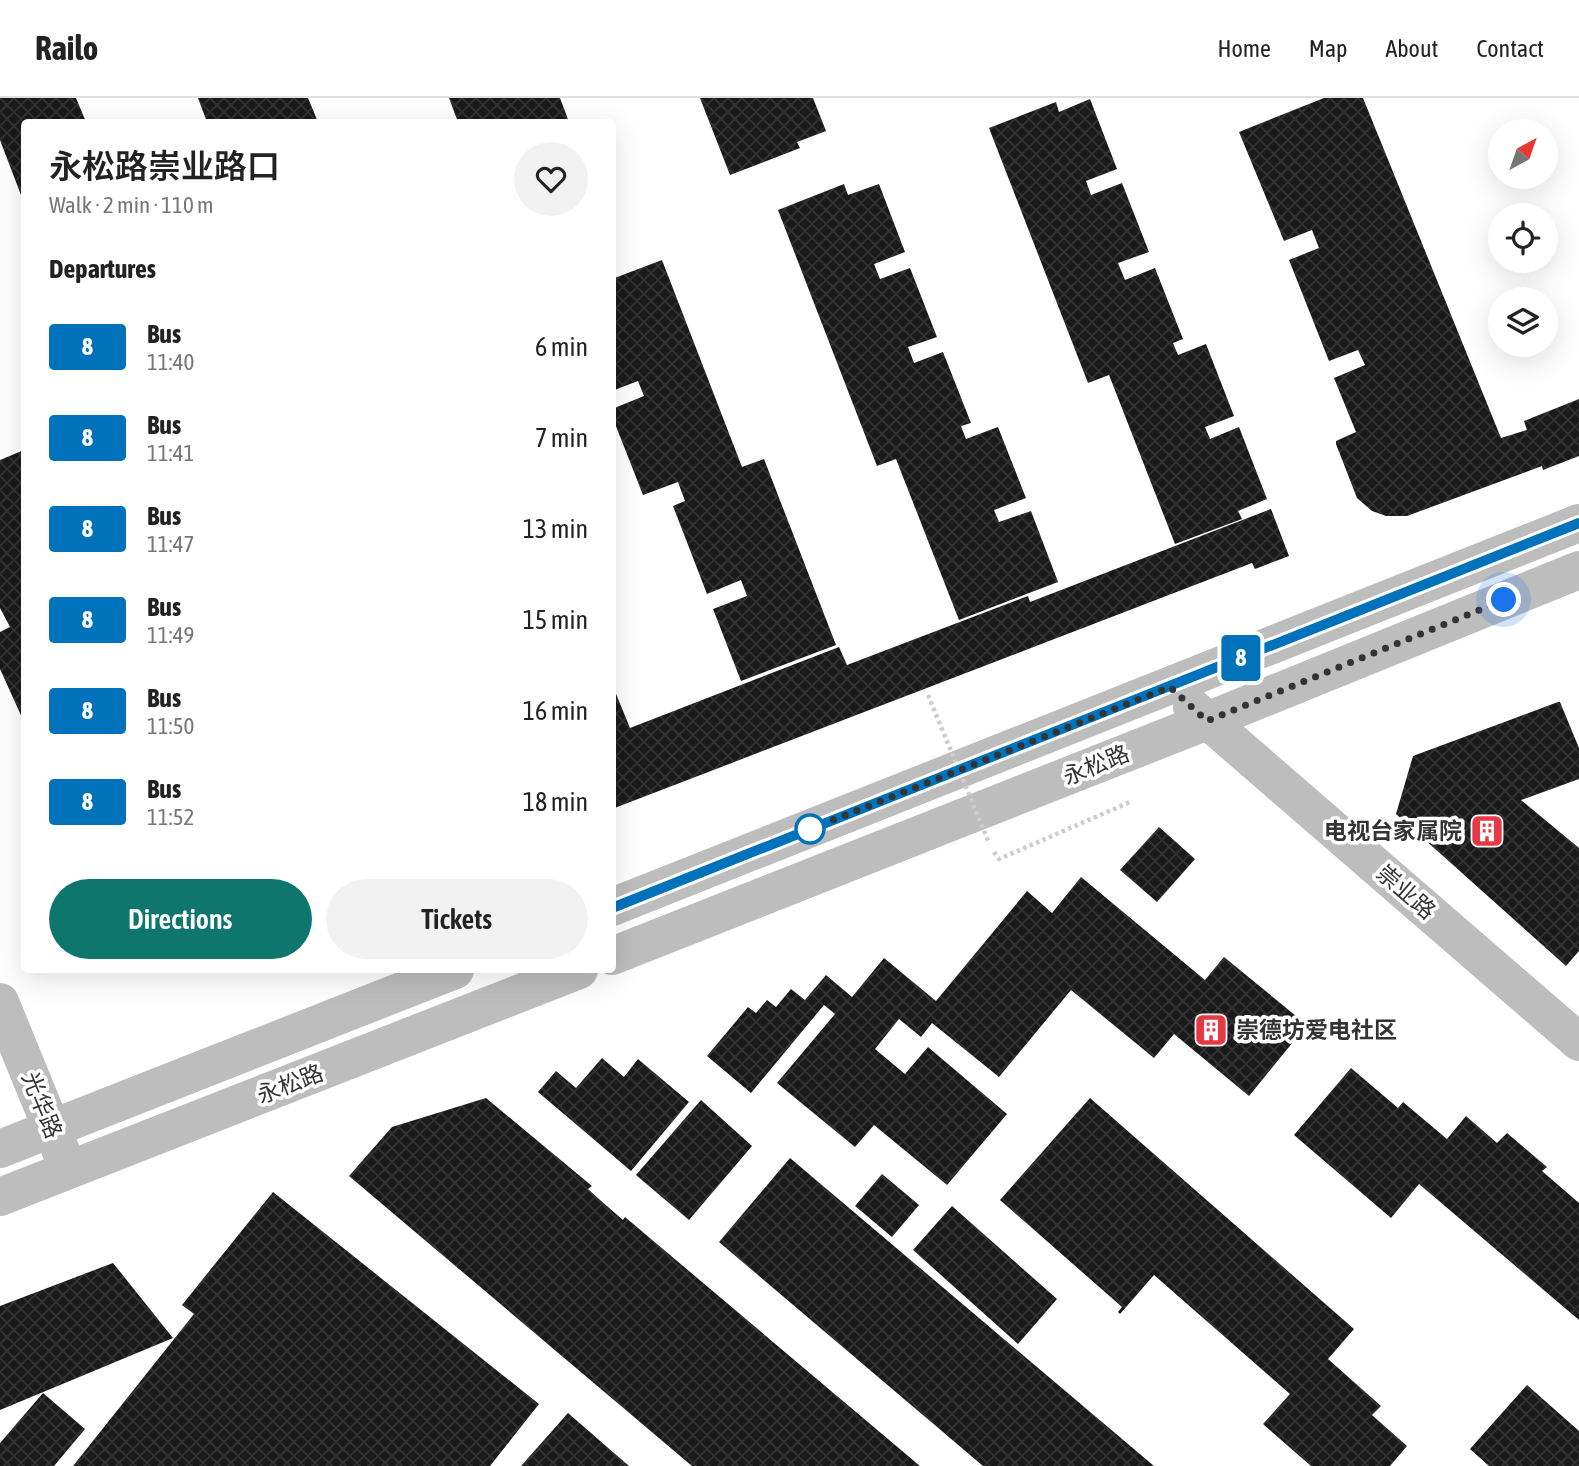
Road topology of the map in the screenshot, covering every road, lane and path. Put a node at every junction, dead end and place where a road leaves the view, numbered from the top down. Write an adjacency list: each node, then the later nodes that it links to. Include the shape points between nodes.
1 (1579, 523): 3 (street, 永松路)
2 (1579, 570): 5 (street, 永松路)
3 (1170, 687): 5 (street, 崇业路); 7 (street, 永松路)
4 (928, 695): 6 (path, bridge)
5 (1207, 721): 8 (street, 永松路); 12 (street, 崇业路)
6 (989, 843)
7 (616, 906)
8 (616, 954)
9 (448, 973): 13 (street, 永松路)
10 (571, 973): 15 (street, 永松路)
11 (0, 1002): 13 (street, 光华路)
12 (1579, 1041)
13 (52, 1129): 14 (street, 永松路); 15 (street, 光华路)
14 (1, 1144): 16 (street)
15 (68, 1169): 16 (street, 永松路)
16 (10, 1193)

